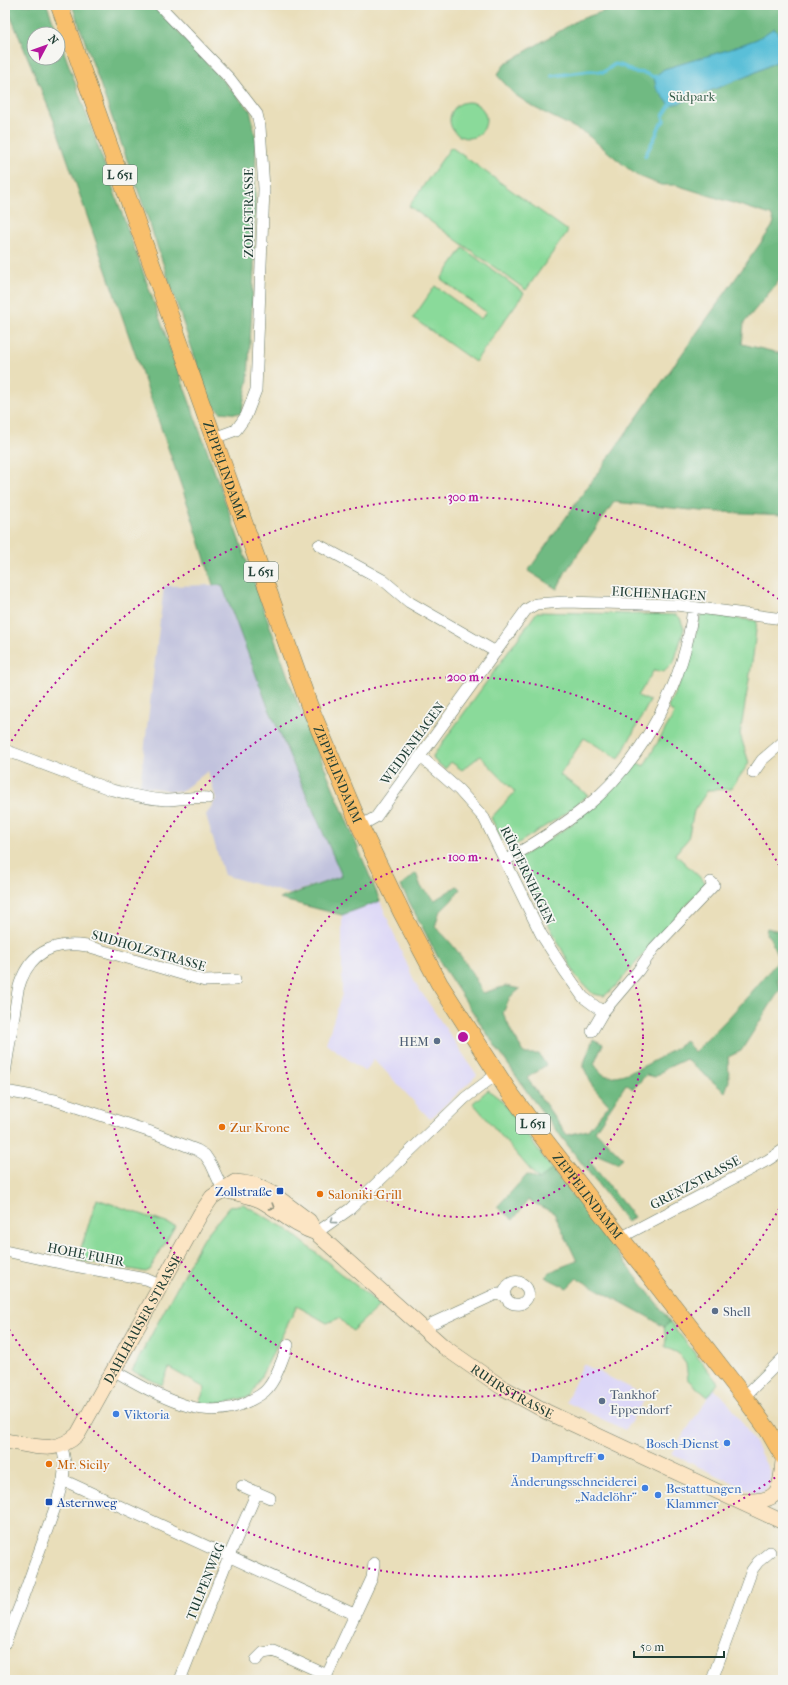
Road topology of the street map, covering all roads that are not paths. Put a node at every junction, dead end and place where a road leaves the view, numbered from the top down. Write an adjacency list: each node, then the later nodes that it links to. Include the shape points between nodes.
1 (59, 5): 3 (main road, ZEPPELINDAMM / L 651)
2 (159, 5): 3 (street, ZOLLSTRASSE, via 230,79 257,114 260,127 264,189 256,390 246,416 236,430)
3 (214, 438): 14 (main road, ZEPPELINDAMM / L 651, via 310,706)
4 (319, 545): 8 (street, via 383,580 409,602)
5 (533, 605): 6 (street, EICHENHAGEN, via 566,602); 8 (street, WEIDENHAGEN, via 526,610)
6 (693, 607): 7 (street, EICHENHAGEN); 15 (street, via 692,625 682,661 668,697 643,742 625,767 588,806 560,827)
7 (783, 619)
8 (496, 652): 11 (street, WEIDENHAGEN)
9 (783, 742): 12 (street, via 771,750)
10 (5, 750): 13 (street, via 124,793 163,800)
11 (420, 756): 14 (street, WEIDENHAGEN, via 376,817); 15 (street, RÜSTERNHAGEN, via 473,804 484,818)
12 (753, 773)
13 (208, 798)
14 (360, 826): 21 (main road, ZEPPELINDAMM / L 651, via 439,982)
15 (506, 860): 18 (street, RÜSTERNHAGEN, via 541,934 583,997)
16 (711, 882): 18 (street, via 714,885 654,948)
17 (235, 980): 20 (street, SUDHOLZSTRASSE, via 205,981 87,946 54,946 36,958 21,978)
18 (603, 1012): 19 (street)
19 (592, 1031)
20 (5, 1073)
21 (497, 1074): 25 (street, one-way to 25, via 465,1098 350,1208); 26 (main road, ZEPPELINDAMM / L 651)
22 (5, 1091): 24 (street, via 56,1100 197,1150 205,1155 211,1164)
23 (783, 1150): 26 (street, GRENZSTRASSE)
24 (223, 1190): 25 (street, RUHRSTRASSE, via 235,1182 264,1189 309,1221); 28 (street, DAHLHAUSER STRASSE, via 212,1197 201,1213)
25 (316, 1233): 30 (street, RUHRSTRASSE)
26 (620, 1238): 34 (main road, ZEPPELINDAMM / L 651)
27 (5, 1251): 28 (street, HOHE FUHR, via 146,1279)
28 (160, 1286): 33 (street, DAHLHAUSER STRASSE)
29 (504, 1293): 30 (street, via 494,1295 433,1323)
30 (425, 1331): 43 (street, RUHRSTRASSE, via 469,1366 529,1403)
31 (288, 1345): 33 (street, via 266,1389 244,1404 224,1410 192,1407)
32 (783, 1358): 34 (street)
33 (114, 1371): 36 (street, DAHLHAUSER STRASSE, via 82,1430)
34 (744, 1397): 37 (main road, ZEPPELINDAMM / L 651)
35 (5, 1441): 36 (street, via 46,1448)
36 (62, 1446): 39 (street, via 65,1462)
37 (783, 1456)
38 (783, 1461): 43 (street, RUHRSTRASSE, via 780,1484 772,1497 761,1502)
39 (63, 1480): 46 (street); 49 (street, via 50,1523)
40 (242, 1486): 41 (street)
41 (257, 1492): 42 (street); 46 (street, TULPENWEG)
42 (270, 1498)
43 (740, 1501): 44 (street, RUHRSTRASSE)
44 (783, 1522)
45 (770, 1552): 52 (street, via 752,1570)
46 (229, 1556): 48 (street); 51 (street, TULPENWEG)
47 (374, 1563): 48 (street, via 372,1578)
48 (356, 1615): 50 (street, via 327,1675 274,1651 263,1653)
49 (5, 1643)
50 (256, 1660)
51 (180, 1680)
52 (712, 1680)

